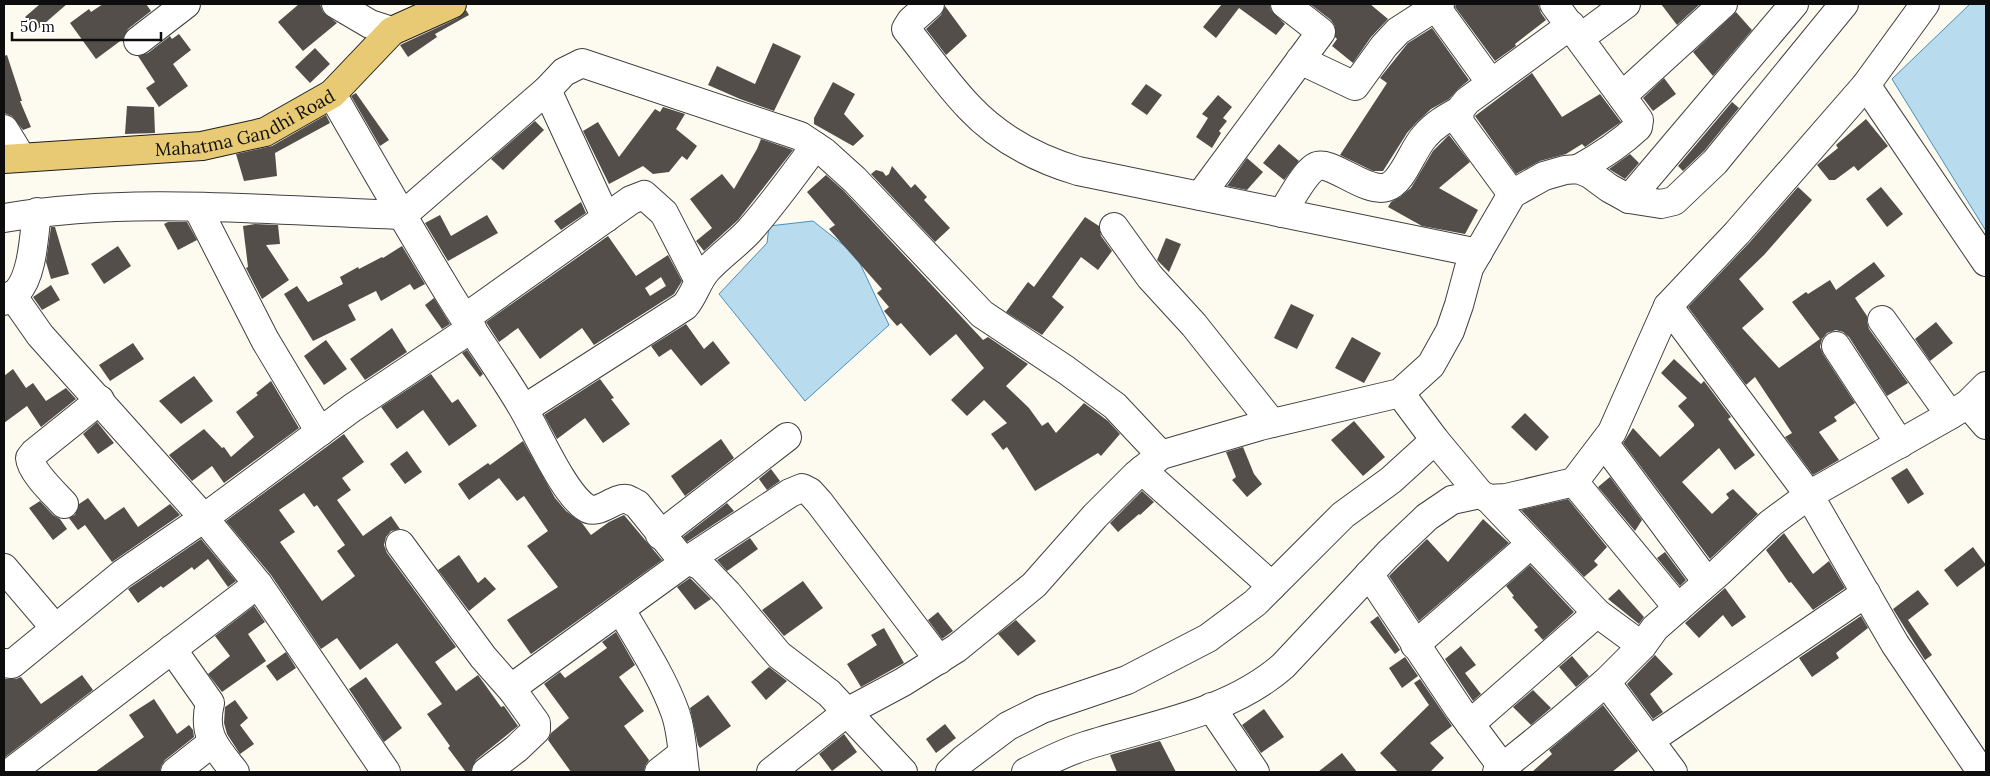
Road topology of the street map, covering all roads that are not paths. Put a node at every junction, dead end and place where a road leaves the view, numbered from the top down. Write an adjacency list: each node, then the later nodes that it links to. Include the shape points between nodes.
1 (186, 4): 15 (street)
2 (336, 4): 13 (street, via 370,24)
3 (452, 4): 13 (main road, Mahatma Gandhi Road)
4 (930, 4): 28 (street, via 906,29 970,108 993,128 1040,158 1064,167)
5 (1285, 4): 16 (street, via 1321,32)
6 (1554, 4): 14 (street)
7 (1626, 4): 14 (street)
8 (1723, 4): 21 (street)
9 (1794, 4): 29 (street)
10 (1844, 4): 29 (street, via 1715,162 1674,201 1661,204)
11 (1925, 4): 18 (street)
12 (1438, 5): 16 (street, via 1398,31 1355,86); 17 (street)
13 (392, 32): 20 (main road, Mahatma Gandhi Road)
14 (1576, 32): 17 (street); 21 (street)
15 (138, 41)
16 (1300, 60): 28 (street)
17 (1491, 83): 22 (street)
18 (1866, 84): 38 (street); 41 (street, via 1737,233)
19 (546, 90): 24 (street, via 564,72 582,63 800,136); 31 (street); 35 (street)
20 (332, 94): 25 (main road, Mahatma Gandhi Road, via 265,132 202,146); 31 (street)
21 (1622, 96): 26 (street, via 1639,120 1638,128)
22 (1459, 111): 27 (street, via 1460,123); 33 (street, via 1424,136 1397,179 1387,187 1373,187 1320,165 1306,177)
23 (4, 129): 25 (street)
24 (815, 146): 39 (street, via 772,205); 56 (street, via 855,180 982,314 1114,406)
25 (12, 158)
26 (1578, 169): 27 (street, via 1544,176); 29 (street)
27 (1512, 194): 37 (street)
28 (1200, 196): 33 (street)
29 (1629, 199)
30 (197, 207): 31 (street); 32 (street, via 147,206); 51 (street, via 265,340)
31 (398, 208): 43 (street)
32 (37, 212): 34 (street); 40 (street, via 24,280 17,292)
33 (1282, 213): 37 (street)
34 (4, 218)
35 (606, 218): 39 (street, via 644,194 664,213); 43 (street)
36 (1114, 227): 49 (street, via 1150,277 1194,325)
37 (1474, 260): 45 (street, via 1450,331 1431,365)
38 (1986, 262)
39 (699, 281): 48 (street, via 685,306)
40 (8, 298): 46 (street)
41 (1668, 306): 53 (street, via 1612,432); 59 (street)
42 (1882, 320): 47 (street)
43 (468, 323): 48 (street); 51 (street)
44 (1836, 346): 55 (street)
45 (1400, 393): 49 (street); 54 (street)
46 (100, 400): 60 (street, via 30,458 35,471); 61 (street)
47 (1968, 401): 50 (street); 55 (street)
48 (524, 409): 62 (street, via 557,471 578,501 587,509 597,510 628,499 637,504)
49 (1272, 423): 56 (street)
50 (1986, 425)
51 (320, 432): 61 (street)
52 (787, 437): 62 (street)
53 (1604, 443): 57 (street); 68 (street)
54 (1439, 444): 58 (street); 70 (street, via 1343,515)
55 (1900, 444): 59 (street)
56 (1152, 462): 70 (street); 79 (street, via 1095,516 1034,585)
57 (1574, 482): 58 (street, via 1514,497); 72 (street)
58 (1480, 492): 64 (street); 67 (street, via 1452,500 1427,517)
59 (1809, 495): 68 (street, via 1771,523); 71 (street)
60 (64, 504)
61 (204, 518): 69 (street); 75 (street, via 116,578)
62 (660, 535): 65 (street, via 679,556)
63 (400, 544): 82 (street, via 483,657)
64 (1531, 544): 74 (street); 76 (street)
65 (688, 560): 73 (street); 79 (street, via 802,488 810,492); 84 (street, via 701,566 728,594 779,655 829,693)
66 (4, 568): 75 (street)
67 (1369, 574): 76 (street); 83 (street, via 1266,681)
68 (1707, 582): 72 (street)
69 (258, 584): 78 (street); 94 (street)
70 (1272, 586): 99 (street, via 1208,638 1127,680 1042,709 1008,726)
71 (1866, 593): 86 (street); 102 (street, via 1895,644)
72 (1678, 608): 77 (street, via 1655,628)
73 (621, 610): 82 (street, via 517,684); 88 (street, via 676,712)
74 (1597, 613): 77 (street); 85 (street)
75 (55, 628): 80 (street, via 12,664)
76 (1415, 646): 85 (street)
77 (1642, 646): 81 (street)
78 (172, 649): 87 (street, via 210,703 207,729); 91 (street)
79 (939, 660): 84 (street)
80 (4, 663)
81 (1606, 682): 86 (street); 90 (street)
82 (513, 691): 95 (street, via 536,723 536,730)
83 (1211, 707): 89 (street); 100 (street, via 1083,746)
84 (847, 712): 97 (street); 98 (street)
85 (1470, 724): 90 (street)
86 (1650, 740): 101 (street)
87 (213, 742): 92 (street); 93 (street)
88 (684, 763): 96 (street)
89 (1253, 771)
90 (1502, 771)
91 (11, 772)
92 (175, 772)
93 (235, 772)
94 (386, 772)
95 (486, 772)
96 (659, 772)
97 (771, 772)
98 (903, 772)
99 (950, 772)
100 (1026, 772)
101 (1673, 772)
102 (1979, 772)

